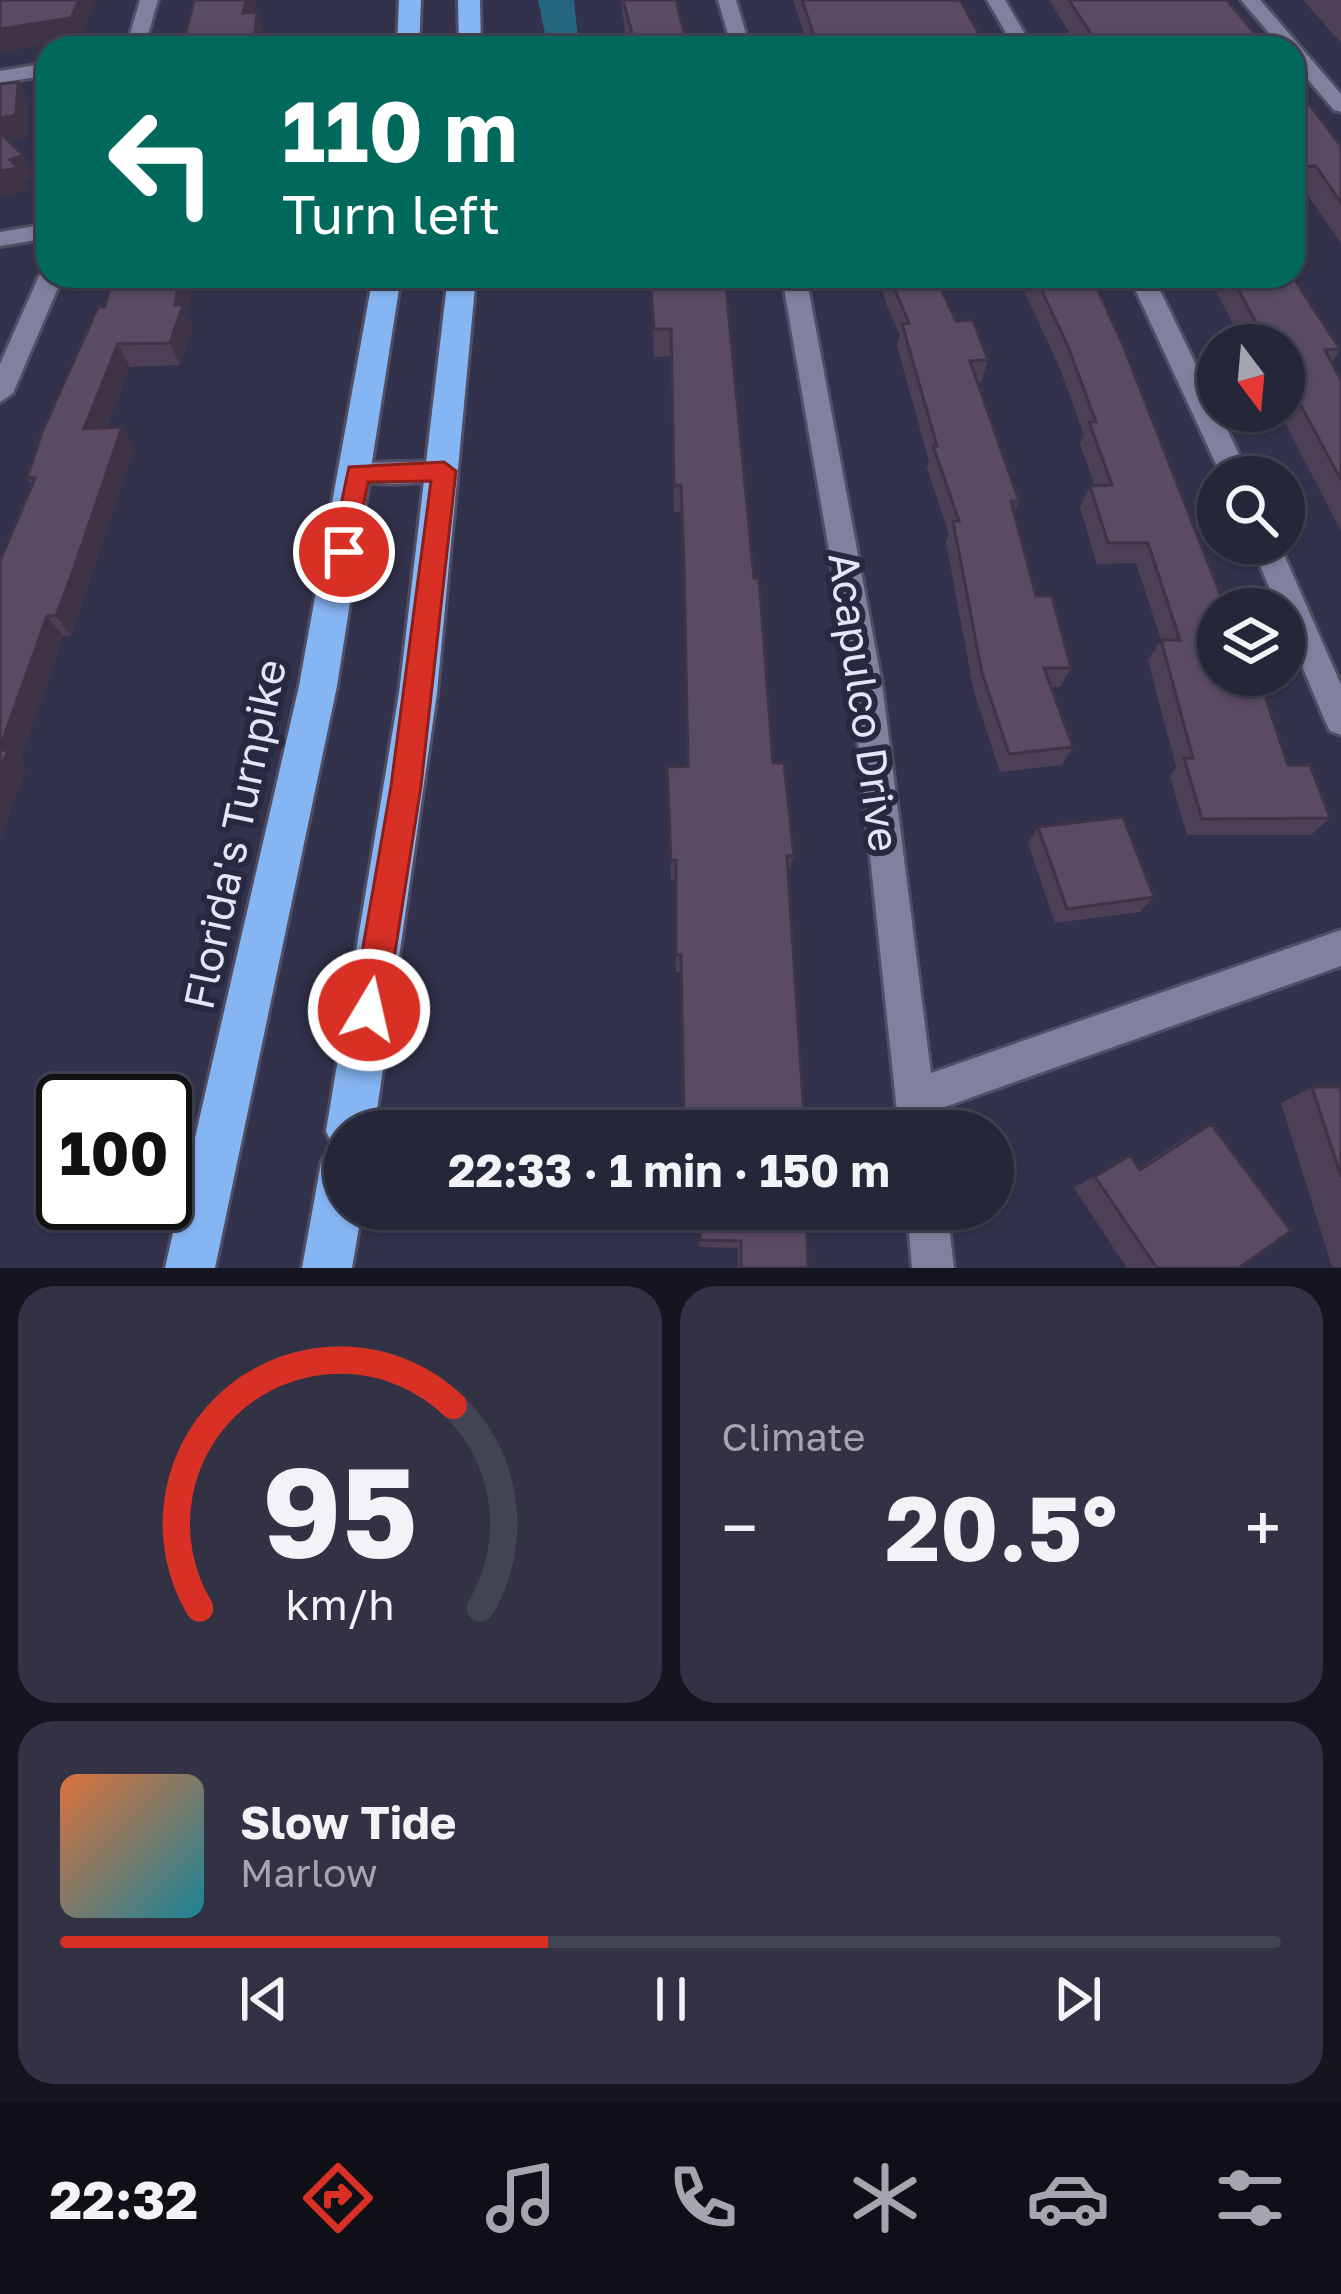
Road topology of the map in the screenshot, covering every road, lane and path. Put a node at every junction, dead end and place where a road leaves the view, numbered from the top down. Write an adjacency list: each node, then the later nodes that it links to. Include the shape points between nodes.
1 (149, 0): 7 (street)
2 (410, 0): 8 (highway)
3 (469, 0): 9 (highway)
4 (727, 0): 10 (street)
5 (996, 0): 11 (street)
6 (1250, 0): 12 (street)
7 (138, 36)
8 (408, 36)
9 (470, 36)
10 (738, 36)
11 (1017, 36)
12 (1281, 36)
13 (1305, 64): 16 (street)
14 (36, 71): 15 (street)
15 (0, 76)
16 (1341, 106)
17 (36, 233): 18 (street)
18 (0, 239)
19 (46, 288): 24 (street)
20 (386, 288): 27 (highway, Florida's Turnpike)
21 (461, 288): 26 (highway)
22 (796, 288): 32 (street, Acapulco Drive, via 867,684)
23 (1147, 288): 25 (street)
24 (0, 393)
25 (1225, 456)
26 (444, 471): 27 (street); 31 (highway, via 406,786)
27 (357, 473): 36 (highway, Florida's Turnpike, via 291,818)
28 (1274, 564): 29 (street)
29 (1341, 721)
30 (1341, 948): 33 (street)
31 (353, 1110)
32 (917, 1110)
33 (927, 1110)
34 (334, 1230): 37 (highway)
35 (929, 1230): 38 (street)
36 (190, 1268)
37 (327, 1268)
38 (932, 1268)

